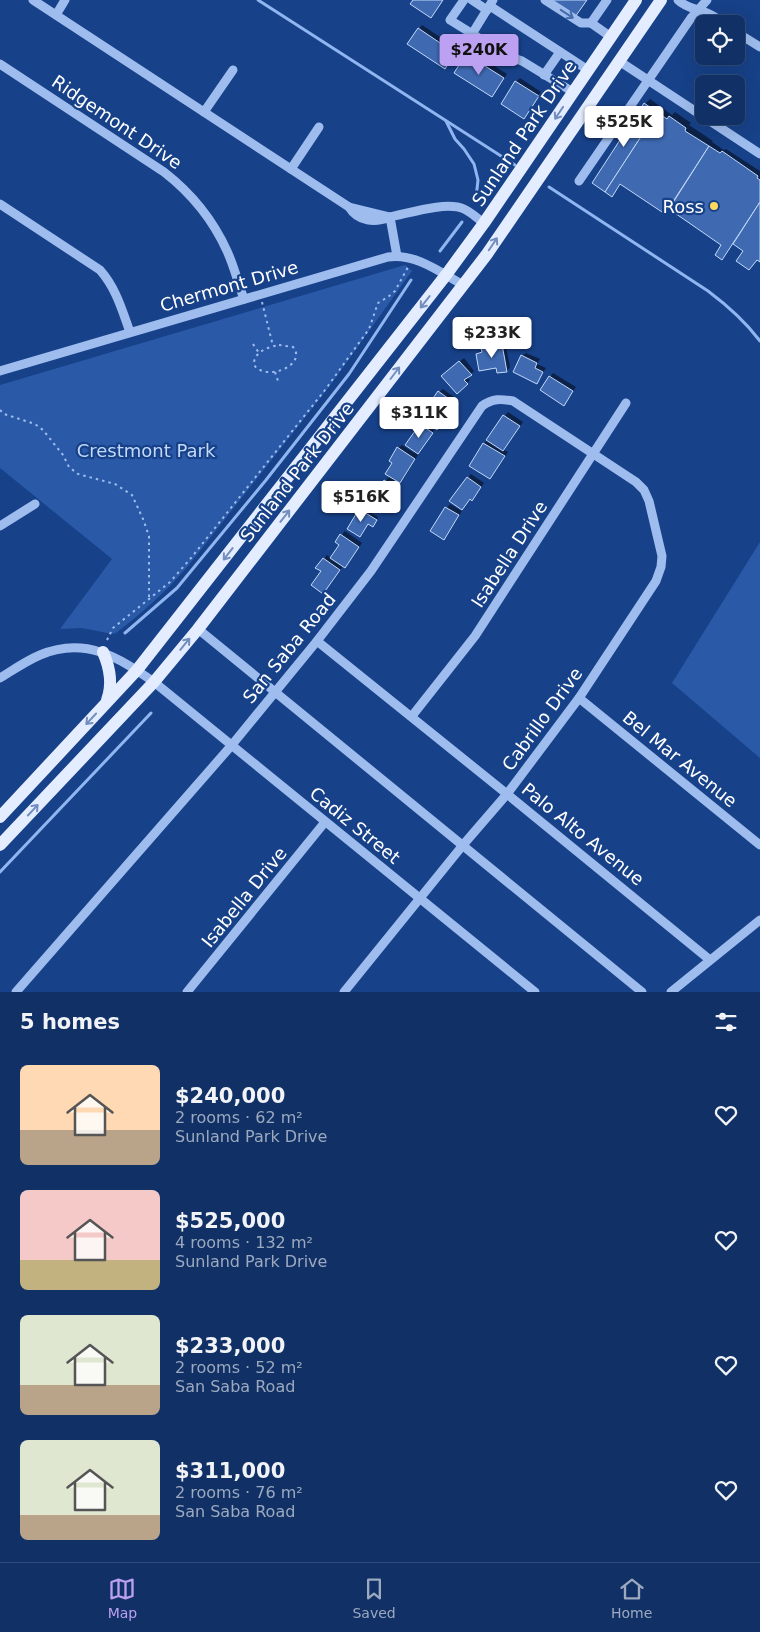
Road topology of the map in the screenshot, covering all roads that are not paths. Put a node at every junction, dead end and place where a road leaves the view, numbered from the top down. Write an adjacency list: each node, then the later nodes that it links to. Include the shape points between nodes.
1 (33, 0): 12 (street)
2 (65, 0): 12 (street)
3 (464, 0): 15 (street, via 450,20)
4 (472, 0): 11 (street)
5 (545, 0): 14 (street, one-way to 14, via 581,23)
6 (607, 0): 14 (street)
7 (661, 0): 20 (main road, Sunland Park Drive)
8 (678, 0): 10 (street, via 682,4)
9 (630, 2): 16 (main road, Sunland Park Drive)
10 (701, 4): 13 (street); 25 (street)
11 (490, 5): 15 (street); 19 (street)
12 (56, 15): 27 (street)
13 (712, 15)
14 (591, 23): 16 (street)
15 (472, 34): 24 (street)
16 (611, 37): 23 (main road, Sunland Park Drive)
17 (745, 38): 18 (street)
18 (760, 47)
19 (560, 52): 23 (street); 24 (street)
20 (619, 61): 25 (street); 37 (main road, Sunland Park Drive, one-way to 20)
21 (0, 64): 38 (street, Ridgemont Drive, via 177,182 218,233 228,251)
22 (232, 70): 27 (street)
23 (588, 70): 26 (main road, Sunland Park Drive)
24 (544, 75): 26 (street)
25 (649, 80): 29 (street); 31 (street)
26 (573, 92): 34 (main road, Sunland Park Drive, one-way to 34)
27 (204, 112): 30 (street)
28 (319, 127): 30 (street)
29 (760, 154)
30 (291, 169): 33 (street, via 349,207)
31 (579, 181)
32 (0, 204): 39 (street, via 100,270 116,293)
33 (390, 217): 34 (street, via 443,206 465,209); 35 (street)
34 (484, 223): 36 (main road, Sunland Park Drive)
35 (398, 256): 36 (street, Chermont Drive, via 413,258); 38 (street, Chermont Drive)
36 (446, 275): 37 (street, Chermont Drive); 48 (main road, Sunland Park Drive, one-way to 48)
37 (463, 285): 45 (main road, Sunland Park Drive, one-way to 37)
38 (244, 299): 39 (street, Chermont Drive)
39 (130, 332): 40 (street, Chermont Drive)
40 (0, 371)
41 (626, 403): 42 (street, Isabella Drive)
42 (593, 453): 46 (street, San Saba Road, via 513,401 490,400 482,406 371,571); 52 (street, Cabrillo Drive, via 644,490 662,556 656,581); 54 (street, Isabella Drive, via 475,636)
43 (35, 504): 44 (street)
44 (0, 526)
45 (198, 629): 50 (main road, Sunland Park Drive, one-way to 45); 51 (street)
46 (317, 641): 51 (street, San Saba Road); 54 (street, Palo Alto Avenue)
47 (105, 646): 48 (street, Cadiz Street); 49 (street, Cadiz Street, via 71,647 40,655); 53 (main road, via 110,667 110,690)
48 (137, 670): 50 (street, Cadiz Street); 53 (main road, Sunland Park Drive)
49 (0, 678)
50 (154, 682): 55 (street, Cadiz Street); 59 (main road, Sunland Park Drive, one-way to 50)
51 (275, 692): 55 (street, San Saba Road); 60 (street)
52 (579, 698): 56 (street, Cabrillo Drive); 61 (street, Bel Mar Avenue)
53 (105, 704): 57 (main road, Sunland Park Drive, one-way to 57)
54 (412, 716): 56 (street, Palo Alto Avenue)
55 (231, 746): 58 (street, Cadiz Street); 65 (street, San Saba Road)
56 (507, 794): 60 (street, Cabrillo Drive); 64 (street, Palo Alto Avenue)
57 (0, 817)
58 (325, 822): 62 (street, Cadiz Street); 66 (street, Isabella Drive)
59 (0, 845)
60 (463, 845): 62 (street, Cabrillo Drive); 69 (street)
61 (760, 845)
62 (420, 898): 67 (street, Cabrillo Drive); 68 (street, Cadiz Street)
63 (760, 920): 64 (street)
64 (710, 960): 70 (street)
65 (16, 992)
66 (187, 992)
67 (344, 992)
68 (535, 992)
69 (642, 992)
70 (671, 992)

